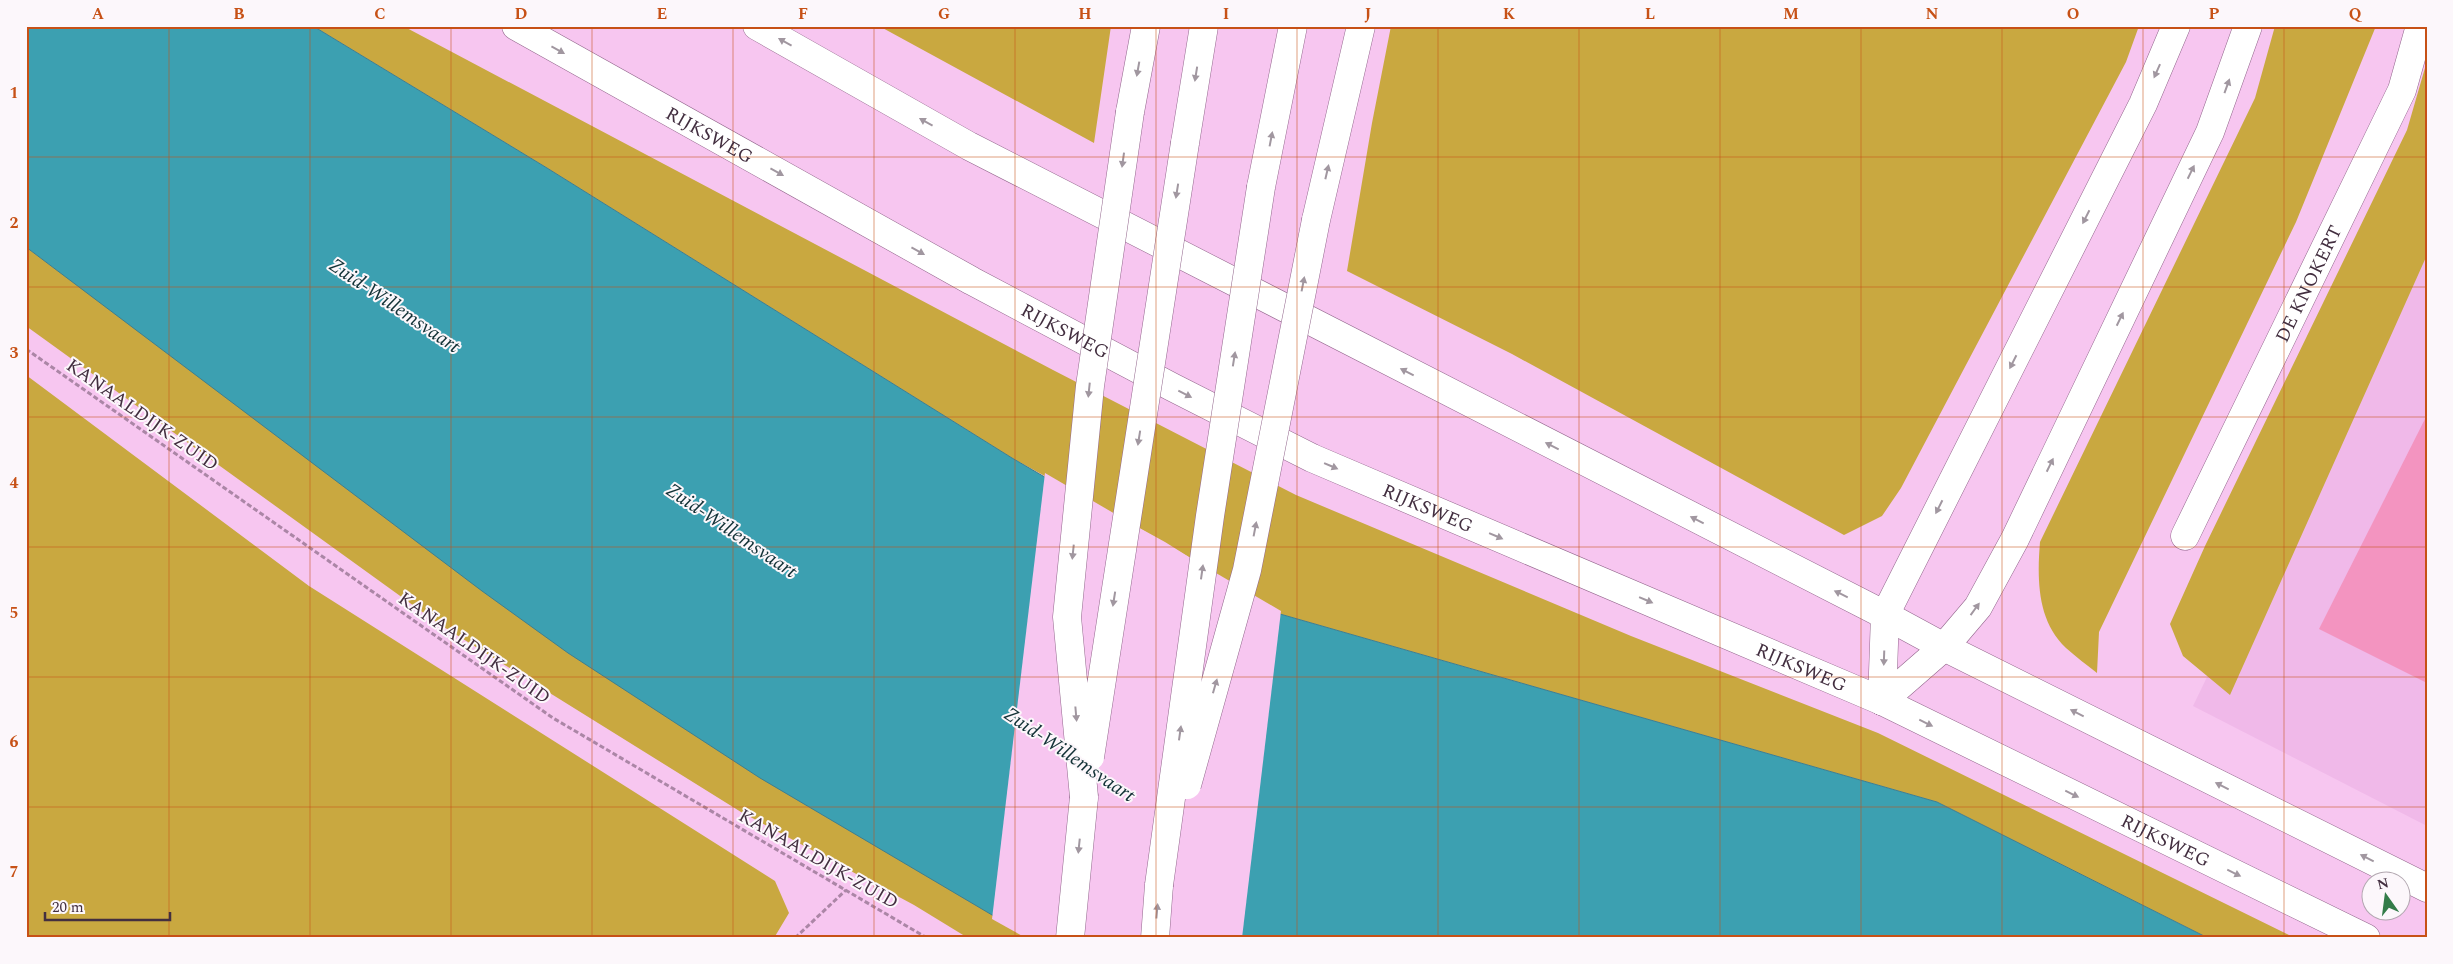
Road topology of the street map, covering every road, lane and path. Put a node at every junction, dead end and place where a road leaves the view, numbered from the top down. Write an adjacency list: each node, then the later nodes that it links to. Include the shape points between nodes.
1 (516, 26): 14 (main road, RIJKSWEG, one-way to 14, via 972,281 1312,458)
2 (757, 26): 12 (main road, one-way to 2, via 969,146)
3 (1146, 26): 15 (main road, one-way to 15, bridge, via 1130,112 1090,386 1067,617)
4 (1204, 26): 15 (main road, one-way to 15, bridge)
5 (1292, 26): 16 (main road, one-way to 5, bridge, via 1208,525 1261,187)
6 (1361, 26): 16 (main road, one-way to 6, bridge, via 1247,570 1316,220)
7 (2176, 26): 12 (main road, one-way to 12, via 2143,104)
8 (2248, 26): 13 (main road, one-way to 8, via 1978,607 2015,538 2210,132)
9 (2420, 26): 11 (main road, DE KNOKERT, via 2402,90)
10 (26, 349): 18 (path, KANAALDIJK-ZUID, via 553,718)
11 (2185, 536)
12 (1885, 615): 13 (main road); 14 (main road, one-way to 14)
13 (1944, 647): 14 (main road); 17 (main road, one-way to 13)
14 (1882, 701): 23 (main road, RIJKSWEG, one-way to 23)
15 (1084, 797): 21 (main road, one-way to 21)
16 (1159, 885): 22 (main road, one-way to 16)
17 (2427, 888)
18 (846, 890): 19 (path); 20 (path, KANAALDIJK-ZUID)
19 (795, 938)
20 (927, 938)
21 (1070, 938)
22 (1155, 938)
23 (2366, 938)

